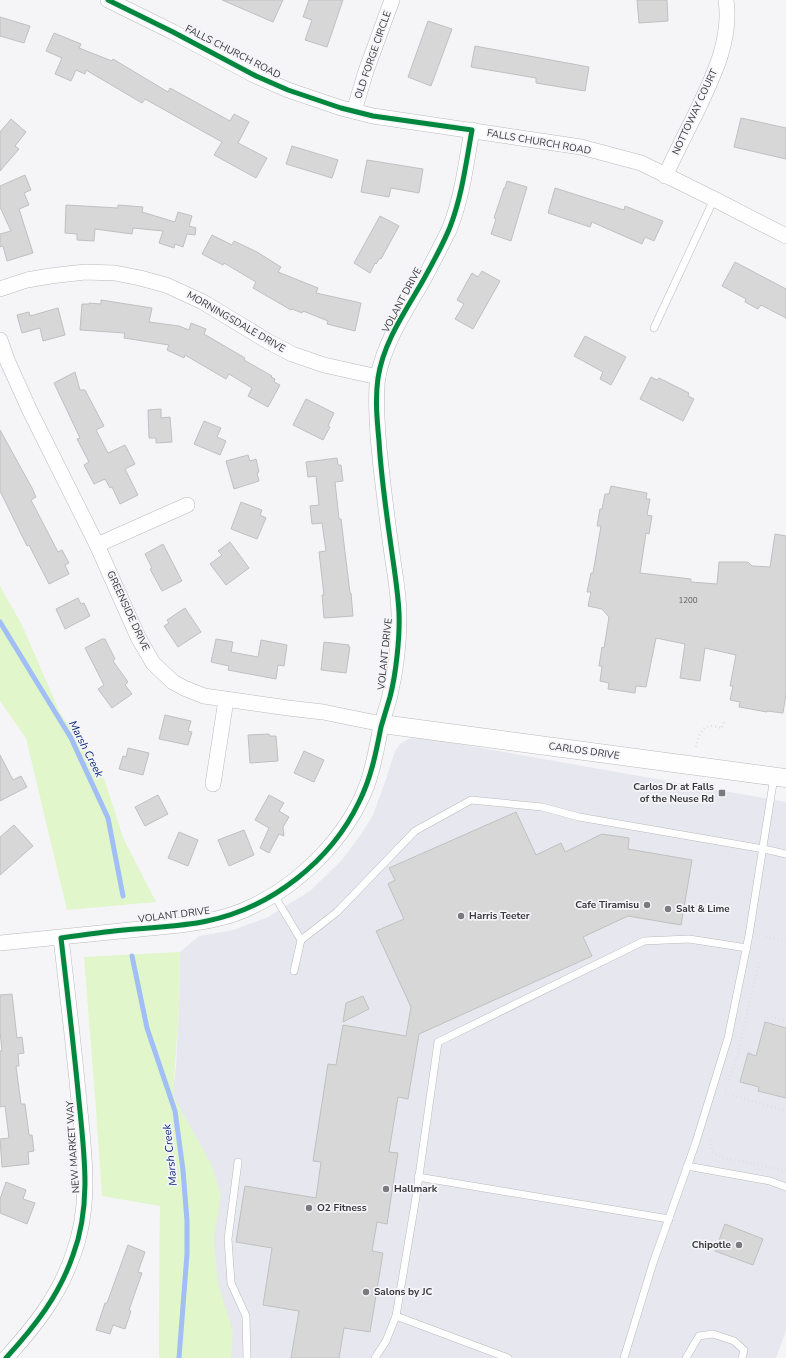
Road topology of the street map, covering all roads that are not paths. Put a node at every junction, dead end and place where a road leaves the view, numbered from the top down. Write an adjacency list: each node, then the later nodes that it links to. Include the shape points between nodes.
1 (108, 0): 4 (street, FALLS CHURCH ROAD, via 256,76 288,90)
2 (392, 0): 4 (street, OLD FORGE CIRCLE)
3 (726, 0): 6 (street, NOTTOWAY COURT, via 726,33 715,74)
4 (354, 111): 5 (street, FALLS CHURCH ROAD)
5 (472, 130): 6 (street, FALLS CHURCH ROAD, via 581,148 641,163); 12 (street, VOLANT DRIVE, via 464,178 450,228 401,318 382,360)
6 (665, 176): 7 (street, FALLS CHURCH ROAD)
7 (714, 199): 8 (street, FALLS CHURCH ROAD); 10 (lane)
8 (786, 236)
9 (0, 289): 12 (street, MORNINGSDALE DRIVE, via 27,280 85,272 115,273 140,278 166,285 203,302 292,354 324,365)
10 (654, 328)
11 (0, 340): 14 (street, GREENSIDE DRIVE, via 30,410)
12 (378, 377): 16 (street, VOLANT DRIVE, via 376,402 382,481 399,615 396,657)
13 (187, 505): 14 (street)
14 (97, 545): 15 (street, GREENSIDE DRIVE, via 138,637 154,663 173,682 184,688 204,696)
15 (226, 700): 16 (street, GREENSIDE DRIVE, via 323,712); 18 (street)
16 (382, 724): 17 (street, CARLOS DRIVE); 21 (street, VOLANT DRIVE, via 367,784 348,823 322,856)
17 (780, 777): 19 (lane)
18 (213, 784)
19 (764, 849): 20 (lane); 23 (lane, via 579,817 542,807 470,800 414,831 337,912); 25 (lane)
20 (786, 854)
21 (274, 895): 22 (street, VOLANT DRIVE, via 234,914 207,921); 23 (lane)
22 (61, 938): 24 (street, VOLANT DRIVE); 33 (street, NEW MARKET WAY, via 86,1177 85,1203 74,1255 63,1280 50,1305)
23 (301, 940): 26 (lane)
24 (0, 943)
25 (747, 948): 28 (lane, via 727,1045); 29 (lane, via 689,939 644,941 438,1042)
26 (294, 971)
27 (238, 1162): 34 (lane, via 228,1239 231,1283 246,1316)
28 (687, 1166): 30 (lane, via 770,1181); 31 (lane)
29 (418, 1177): 31 (lane); 32 (lane)
30 (786, 1187)
31 (669, 1219): 37 (lane)
32 (396, 1316): 35 (lane, via 386,1341); 36 (lane)
33 (6, 1358)
34 (247, 1358)
35 (375, 1358)
36 (508, 1358)
37 (624, 1358)
38 (686, 1358): 39 (lane, via 699,1336 713,1334 734,1341 744,1350)
39 (742, 1358)

